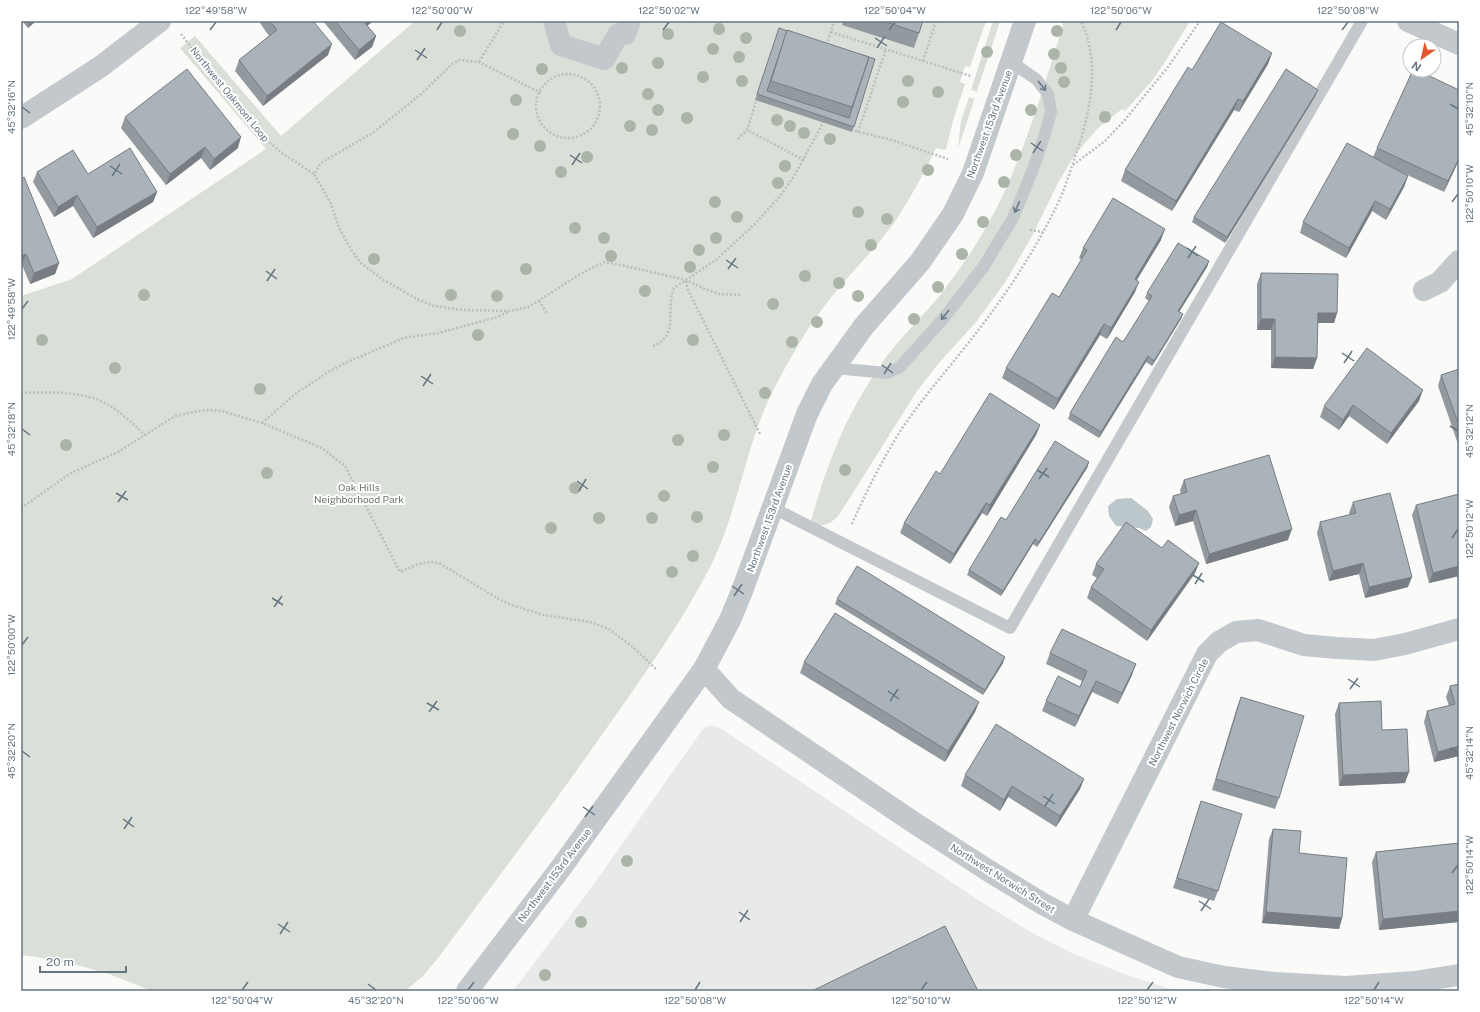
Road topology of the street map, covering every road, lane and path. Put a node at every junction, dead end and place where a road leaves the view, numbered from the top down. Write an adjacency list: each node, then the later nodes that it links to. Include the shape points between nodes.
1 (160, 21): 25 (street, via 100,67)
2 (504, 21): 20 (path)
3 (554, 21): 4 (street, via 561,45 604,59 618,35 625,34)
4 (630, 21)
5 (692, 21): 13 (path)
6 (834, 21): 14 (path)
7 (936, 21): 19 (path)
8 (1025, 21): 21 (street, Northwest 153rd Avenue)
9 (1081, 21): 35 (path, via 1090,52 1092,85 1088,112)
10 (1200, 21): 35 (path, via 1168,68 1124,121 1105,141)
11 (1362, 21): 51 (lane, via 1010,628)
12 (1408, 21): 16 (street)
13 (696, 22)
14 (831, 32): 17 (path); 18 (path)
15 (180, 33): 36 (path, Northwest Oakmont Loop, via 268,141 282,154)
16 (1459, 44)
17 (826, 47)
18 (886, 49): 19 (path); 31 (path)
19 (923, 61): 22 (path)
20 (479, 62): 23 (path); 36 (path, via 459,60 451,65 421,94 374,132 321,162)
21 (1011, 62): 45 (street, Northwest 153rd Avenue, via 973,173 953,214 920,262 864,326); 45 (lane, one-way to 45, via 1036,79 1048,94 1051,112 1032,172 1013,218 984,266 943,319 900,367 887,373)
22 (971, 76)
23 (540, 92): 23 (path, via 548,80 561,74 581,76 596,88 600,98 601,108 596,122 585,133 576,137 555,136 546,130 536,112)
24 (760, 92): 30 (path)
25 (21, 118)
26 (817, 118): 27 (path)
27 (825, 121): 28 (path); 34 (path)
28 (831, 123)
29 (849, 129): 31 (path)
30 (747, 130): 32 (path); 34 (path)
31 (858, 132): 33 (path, via 892,140)
32 (738, 139)
33 (948, 159)
34 (804, 160): 38 (path, via 780,196 755,224 717,259)
35 (1072, 166): 52 (path, via 1060,198 1031,253 998,303 901,430 875,476)
36 (314, 174): 42 (path, via 352,251 361,263 382,279 434,306 463,310)
37 (1459, 261): 39 (street, via 1440,282)
38 (686, 280): 40 (path, via 719,294); 41 (path, via 604,262 580,274); 44 (path, via 672,291 668,333 660,344); 48 (path)
39 (1424, 290)
40 (742, 295)
41 (539, 301): 42 (path, via 529,307); 43 (path)
42 (510, 311): 47 (path, via 498,317 445,331 404,338 345,364 295,394)
43 (547, 313)
44 (653, 346)
45 (834, 368): 51 (street, Northwest 153rd Avenue, via 822,384 807,414)
46 (21, 393): 49 (path, via 60,393 101,401 119,412)
47 (262, 423): 49 (path, via 222,411 199,411 175,416); 55 (path, via 322,448 345,466 400,572 421,562 439,563 511,605 544,615 590,622 609,629)
48 (760, 434)
49 (145, 435): 50 (path, via 118,452 71,473)
50 (21, 508)
51 (773, 508): 54 (street, Northwest 153rd Avenue, via 730,620)
52 (850, 529)
53 (1459, 629): 56 (street, Northwest Norwich Circle, via 1374,650 1304,645 1258,630 1236,632 1219,642 1207,654)
54 (704, 669): 56 (street, Northwest Norwich Street, via 731,699 989,871); 59 (street, Northwest 153rd Avenue, via 560,869)
55 (657, 670)
56 (1073, 920): 58 (street, Northwest Norwich Street, via 1178,966 1224,977)
57 (1459, 975): 58 (street, Northwest Norwich Street)
58 (1346, 989)
59 (467, 991)

